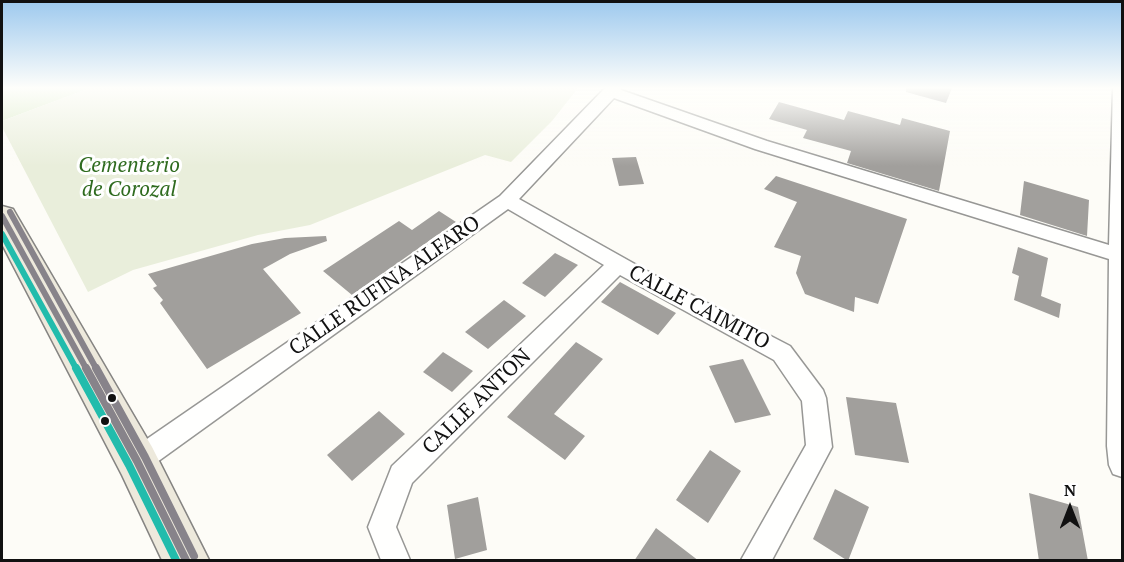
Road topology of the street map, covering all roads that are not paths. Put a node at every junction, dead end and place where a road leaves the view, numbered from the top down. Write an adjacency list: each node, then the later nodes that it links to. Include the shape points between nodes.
1 (588, 114): 5 (street, CALLE RUFINA ALFARO)
2 (679, 114): 7 (street, via 761,145)
3 (1121, 114): 4 (street)
4 (1121, 167): 7 (street)
5 (507, 200): 8 (street, CALLE CAIMITO); 9 (street, CALLE RUFINA ALFARO)
6 (2, 216): 9 (main road)
7 (1119, 255): 10 (street)
8 (618, 264): 12 (street, CALLE ANTON, via 401,475 382,527); 13 (street, CALLE CAIMITO, via 782,353 814,398 819,447)
9 (137, 461): 11 (main road)
10 (1122, 465)
11 (186, 561)
12 (395, 561)
13 (756, 561)

